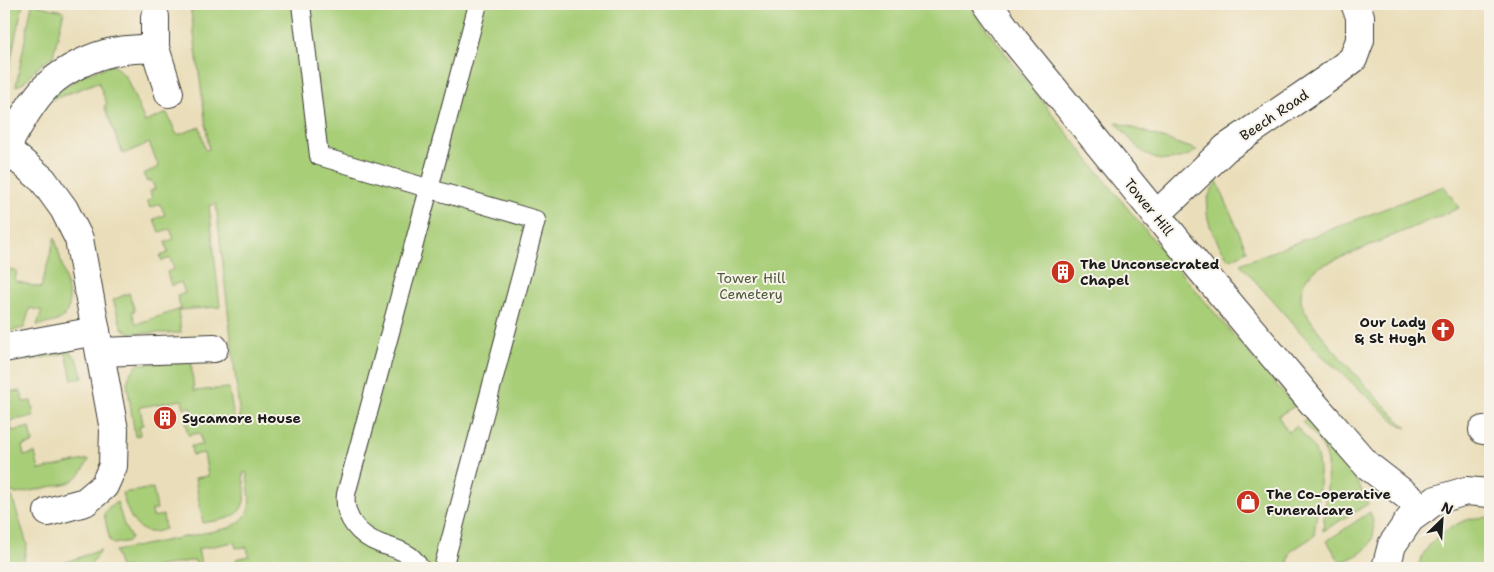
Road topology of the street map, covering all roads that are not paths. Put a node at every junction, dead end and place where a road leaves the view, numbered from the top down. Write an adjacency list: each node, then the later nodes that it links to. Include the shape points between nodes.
1 (301, 4): 9 (lane, via 319,156)
2 (478, 4): 9 (lane)
3 (988, 4): 10 (street, Tower Hill)
4 (1355, 4): 10 (street, Beech Road, via 1360,16 1360,40 1353,59 1226,148)
5 (155, 18): 6 (street)
6 (155, 48): 7 (street); 8 (street, via 113,52 65,72 48,85)
7 (169, 94)
8 (5, 147): 11 (street, via 44,180 64,209 79,240)
9 (430, 189): 17 (lane, via 345,500 357,530 371,540 404,552); 18 (lane, via 536,220)
10 (1156, 215): 15 (street, Tower Hill, via 1367,465)
11 (98, 341): 12 (street); 13 (street); 16 (street, via 114,430 113,466 104,486 85,502)
12 (4, 348)
13 (214, 348)
14 (1490, 493): 15 (street, via 1466,491 1436,500)
15 (1424, 509): 19 (street, via 1410,518 1392,545)
16 (48, 512)
17 (420, 568)
18 (444, 568)
19 (1386, 568)

